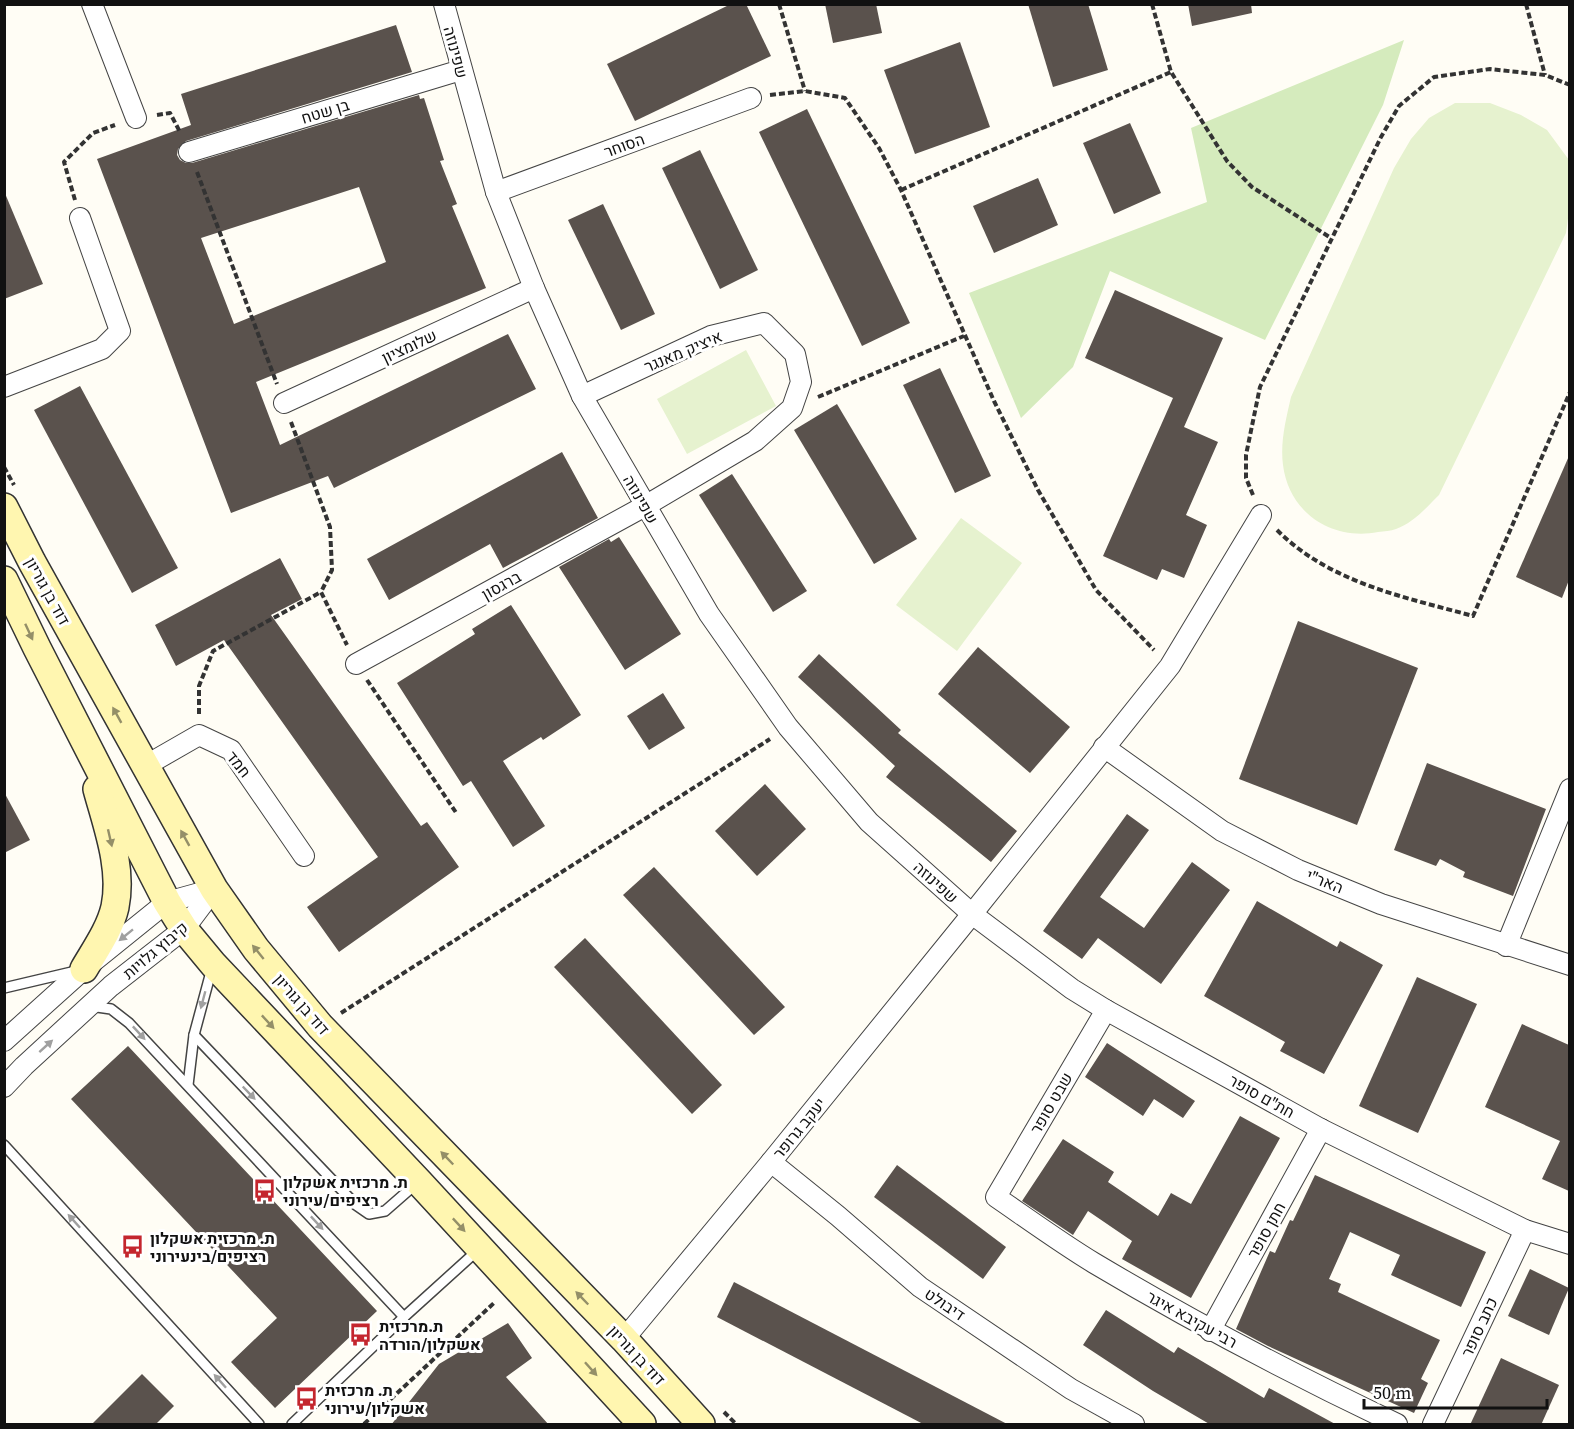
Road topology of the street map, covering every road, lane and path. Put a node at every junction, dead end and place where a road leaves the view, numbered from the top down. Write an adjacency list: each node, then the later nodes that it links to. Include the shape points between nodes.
1 (92, 4): 12 (street)
2 (444, 4): 6 (street, שפינוזה)
3 (779, 4): 10 (path)
4 (1152, 4): 7 (path)
5 (1526, 4): 8 (path)
6 (461, 70): 13 (street, בן שטח); 15 (street, שפינוזה)
7 (1171, 72): 14 (path); 17 (path, via 1227,161 1252,187)
8 (1545, 75): 9 (path); 17 (path, via 1490,69 1434,77 1399,106)
9 (1569, 85)
10 (805, 91): 11 (path); 14 (path, via 845,98 879,148)
11 (751, 98): 15 (street, הסוחר)
12 (136, 118)
13 (189, 152)
14 (901, 190): 19 (path)
15 (496, 192): 18 (street, שפינוזה)
16 (80, 218): 20 (street, via 120,331 102,349)
17 (1331, 238): 27 (path, via 1260,387 1246,455 1246,478)
18 (534, 288): 22 (street, שפינוזה); 23 (street, שלומציון)
19 (964, 336): 24 (path); 31 (path, via 1038,490 1096,590)
20 (4, 387)
21 (1569, 392): 27 (path, via 1473,616 1372,588 1329,568 1292,545)
22 (582, 396): 24 (street, איציק מאנגר, via 711,336 764,323 795,354 801,381); 26 (street, שפינוזה)
23 (284, 403)
24 (792, 408): 26 (street, via 755,441)
25 (4, 507): 36 (main road, דוד בן גוריון, one-way to 25)
26 (645, 507): 30 (street, ברגסון); 32 (street, שפינוזה, via 709,614)
27 (1261, 515): 31 (street, יעקב גרופר)
28 (4, 580): 34 (main road, דוד בן גוריון, one-way to 34)
29 (321, 592): 33 (path, via 213,651 200,686)
30 (356, 664)
31 (1170, 666): 35 (street, יעקב גרופר)
32 (788, 727): 41 (street, שפינוזה, via 870,822); 50 (path)
33 (200, 735): 36 (street); 38 (street, חמד, via 231,750)
34 (85, 741): 40 (main road, דוד בן גוריון); 46 (main road, one-way to 46, via 117,886 104,935)
35 (1104, 747): 41 (street, יעקב גרופר); 43 (street, האר"י, via 1222,831 1298,870 1381,904)
36 (145, 766): 39 (main road, דוד בן גוריון, one-way to 36)
37 (1569, 789): 43 (street)
38 (304, 856)
39 (214, 889): 40 (street, קיבוץ גלויות); 42 (street, קיבוץ גלויות); 50 (main road, דוד בן גוריון, one-way to 39, via 256,950)
40 (168, 902): 42 (main road, דוד בן גוריון); 46 (street, קיבוץ גלויות, one-way to 46)
41 (972, 914): 49 (street, חת"ם סופר); 57 (street, יעקב גרופר)
42 (184, 929): 44 (main road, דוד בן גוריון); 48 (street, קיבוץ גלויות)
43 (1506, 945): 45 (street, האר"י)
44 (213, 964): 51 (lane, one-way to 51); 58 (main road, דוד בן גוריון, one-way to 58)
45 (1569, 965)
46 (84, 969): 47 (lane); 52 (street, קיבוץ גלויות)
47 (4, 988)
48 (90, 1006): 53 (lane, one-way to 53, via 111,1009 120,1016); 54 (street, קיבוץ גלויות, one-way to 48)
49 (1106, 1010): 55 (street, חת"ם סופר); 59 (street, שבט סופר)
50 (320, 1026): 66 (main road, דוד בן גוריון, one-way to 50)
51 (194, 1035): 53 (lane); 58 (lane, one-way to 58, via 356,1205 369,1214 385,1211)
52 (4, 1041)
53 (188, 1085): 64 (lane, one-way to 64)
54 (4, 1087)
55 (1321, 1129): 60 (street, חת"ם סופר); 65 (street, חתן סופר)
56 (4, 1145): 67 (lane, one-way to 56)
57 (771, 1162): 66 (street, יעקב גרופר); 72 (street, דיבולט, via 920,1287 1071,1389)
58 (419, 1182): 62 (main road, דוד בן גוריון, one-way to 62)
59 (996, 1197): 65 (street, רבי עקיבא איגר, via 1092,1262)
60 (1525, 1230): 61 (street, חת"ם סופר); 74 (street, כתב סופר)
61 (1569, 1244)
62 (480, 1249): 63 (main road, דוד בן גוריון); 64 (lane)
63 (514, 1284): 69 (path); 70 (main road, דוד בן גוריון, one-way to 70)
64 (404, 1317): 68 (lane)
65 (1210, 1331): 73 (street, רבי עקיבא איגר)
66 (624, 1339): 71 (main road, דוד בן גוריון)
67 (259, 1425)
68 (292, 1425)
69 (364, 1425)
70 (642, 1425)
71 (701, 1425)
72 (1134, 1425)
73 (1397, 1425)
74 (1433, 1425)

